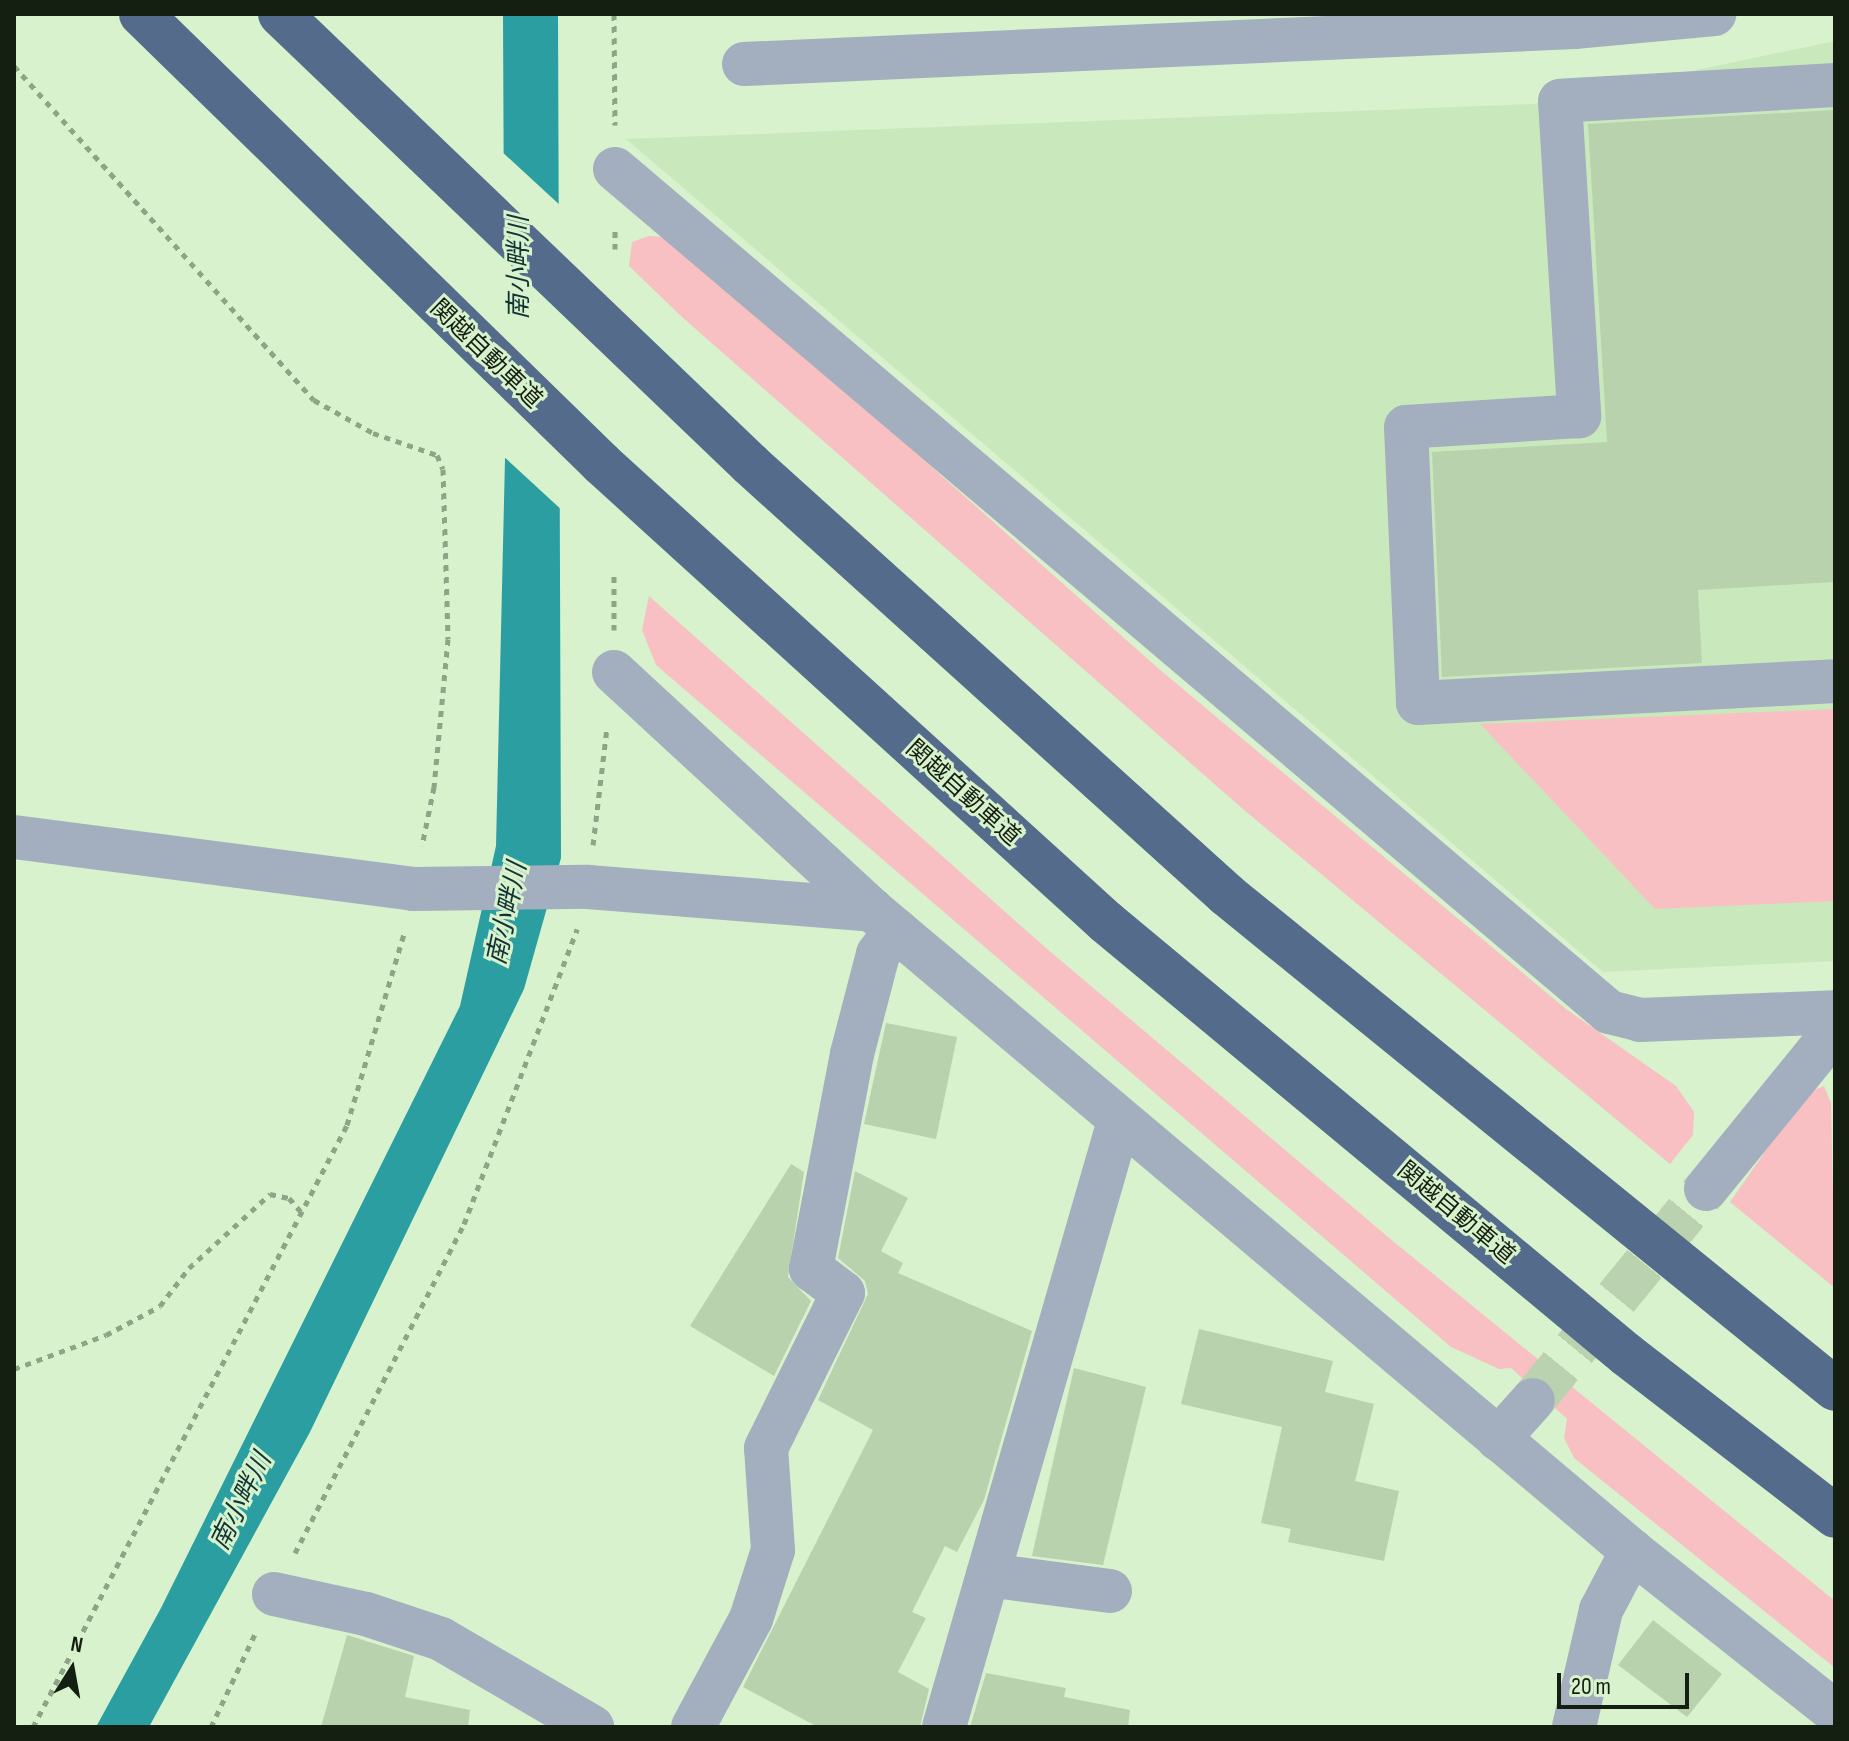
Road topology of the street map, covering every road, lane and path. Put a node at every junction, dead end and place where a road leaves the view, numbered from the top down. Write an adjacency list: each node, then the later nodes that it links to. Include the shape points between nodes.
1 (141, 14): 24 (highway, 関越自動車道, via 602,464 1106,922 1627,1355)
2 (280, 14): 21 (highway, via 751,465 1227,895)
3 (614, 14): 8 (path)
4 (1714, 14): 5 (street, via 1574,27)
5 (744, 64)
6 (14, 66): 14 (path, via 314,400 373,433 437,455 443,469 448,639)
7 (1835, 85): 11 (street, via 1560,101 1579,416 1406,427 1418,703)
8 (615, 169): 16 (street, via 1609,1012 1640,1020)
9 (614, 572): 10 (path)
10 (614, 672): 13 (path); 15 (street)
11 (1835, 681)
12 (14, 837): 14 (street)
13 (581, 887): 14 (street); 15 (street); 28 (path, via 581,919 464,1224)
14 (422, 889): 19 (path, via 347,1125)
15 (884, 920): 17 (street); 33 (street, via 811,1269 843,1293 766,1448 773,1550 751,1619)
16 (1833, 1035): 18 (street)
17 (1119, 1121): 23 (street); 26 (street)
18 (1706, 1189)
19 (301, 1212): 20 (path, via 289,1198 270,1194 189,1268 160,1306 106,1335); 30 (path)
20 (14, 1369)
21 (1835, 1389)
22 (1533, 1400): 23 (street)
23 (1498, 1439): 25 (street)
24 (1835, 1516)
25 (1632, 1551): 29 (street); 35 (street, via 1601,1610)
26 (988, 1575): 27 (street); 34 (street)
27 (1110, 1591)
28 (274, 1594): 31 (path); 32 (street, via 366,1614 441,1639)
29 (1835, 1712)
30 (33, 1727)
31 (211, 1727)
32 (592, 1727)
33 (693, 1727)
34 (944, 1727)
35 (1574, 1727)

